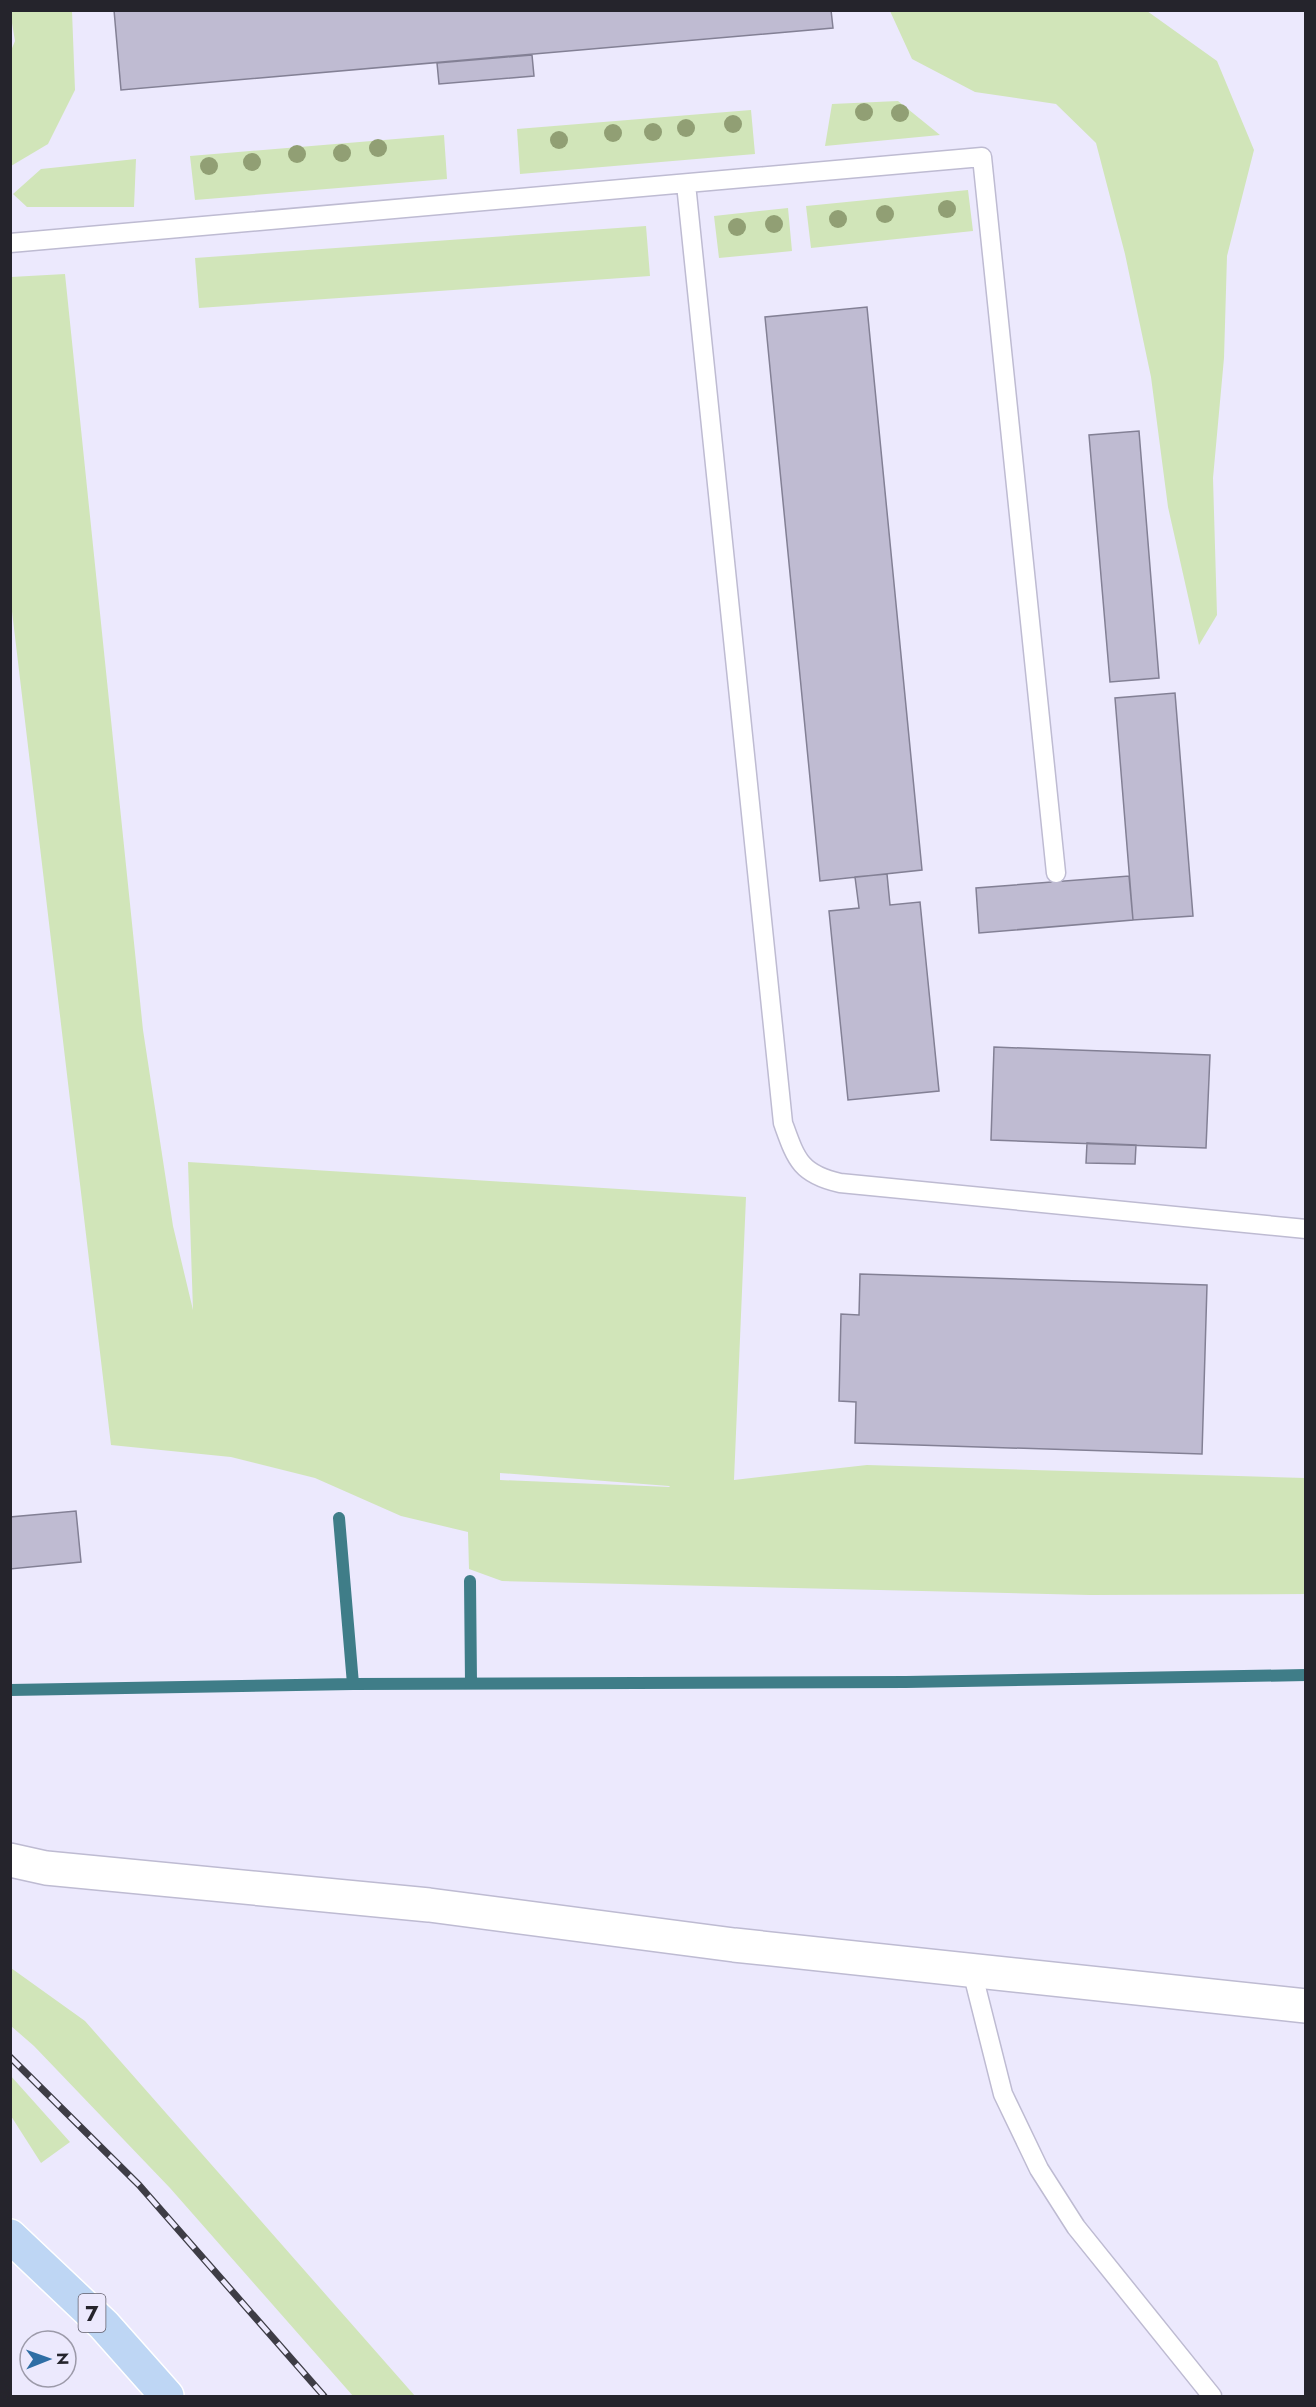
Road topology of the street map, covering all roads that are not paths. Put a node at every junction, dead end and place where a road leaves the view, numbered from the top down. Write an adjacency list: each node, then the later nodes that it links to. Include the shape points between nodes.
1 (686, 184): 2 (lane); 3 (lane, via 982,157); 4 (lane, via 783,1123 796,1158 818,1178 840,1182)
2 (10, 243)
3 (1056, 873)
4 (1305, 1229)
5 (10, 1860): 6 (street, via 46,1868 429,1905)
6 (972, 1971): 7 (street); 10 (lane, via 1003,2094 1039,2169 1076,2227)
7 (1305, 2006)
8 (10, 2236): 9 (highway, 7, via 104,2325)
9 (167, 2397)
10 (1212, 2397)

